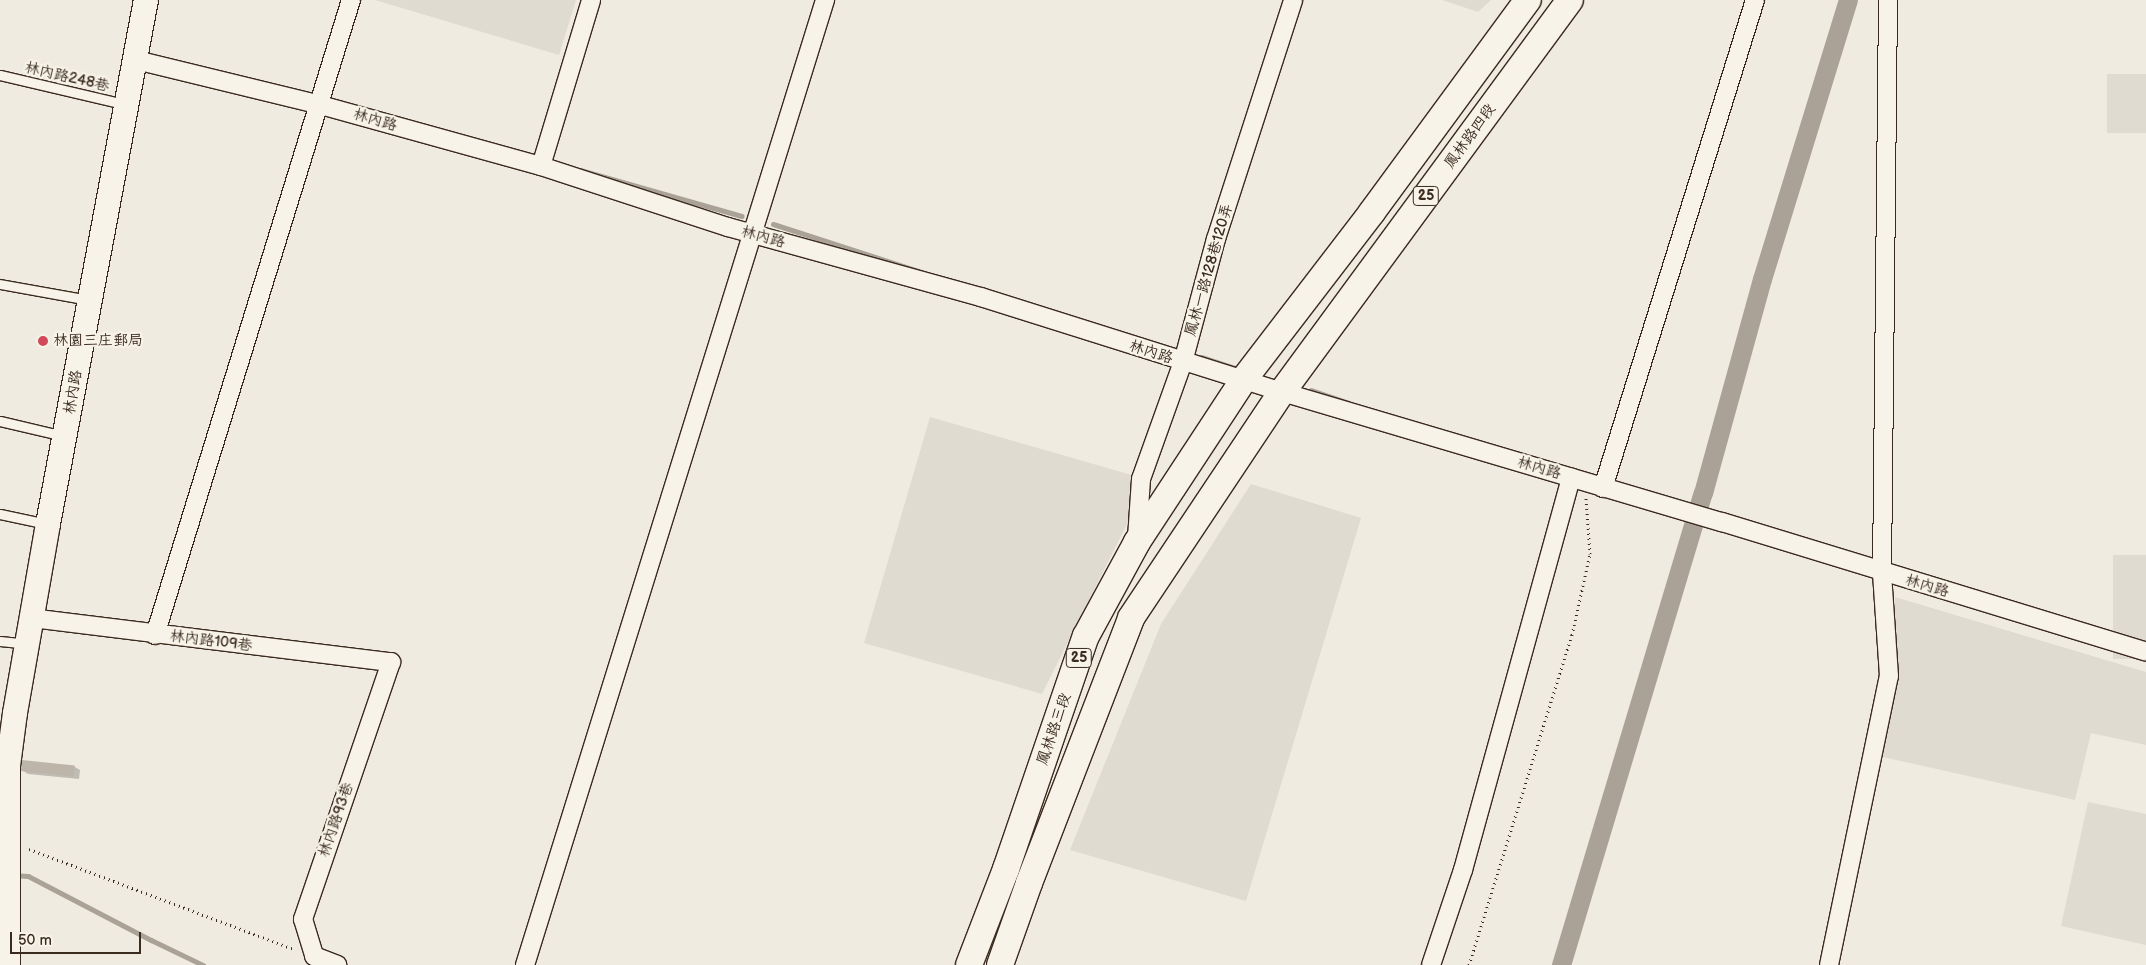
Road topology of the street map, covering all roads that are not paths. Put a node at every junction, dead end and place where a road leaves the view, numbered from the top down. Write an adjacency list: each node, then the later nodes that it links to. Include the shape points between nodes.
1 (146, 0): 10 (street)
2 (351, 0): 12 (street)
3 (591, 0): 14 (street)
4 (825, 0): 15 (street)
5 (1293, 0): 18 (street, 鳳林一路128巷120弄, via 1216,238)
6 (1528, 0): 19 (main road, 25)
7 (1570, 0): 20 (main road, 鳳林路四段 / 25)
8 (1755, 0): 23 (street)
9 (1888, 0): 27 (street)
10 (136, 60): 12 (street, 林內路); 13 (street, 林內路)
11 (0, 75): 13 (lane, 林內路248巷)
12 (317, 104): 14 (street, 林內路); 29 (street)
13 (127, 105): 17 (street, 林內路)
14 (541, 166): 15 (street, 林內路)
15 (753, 234): 18 (street, 林內路, via 981,297); 36 (street)
16 (0, 284): 17 (lane)
17 (89, 300): 22 (street, 林內路)
18 (1183, 362): 19 (street, 林內路); 26 (street, 鳳林一路128巷120弄, via 1141,479)
19 (1244, 379): 20 (street, 林內路); 26 (main road, 鳳林路三段 / 25)
20 (1282, 392): 23 (street, 林內路); 38 (main road, 鳳林路三段 / 25, via 1131,618)
21 (0, 421): 22 (lane)
22 (65, 436): 25 (street, 林內路)
23 (1587, 483): 27 (street, 林內路); 39 (street)
24 (0, 514): 25 (lane)
25 (48, 524): 28 (street, 林內路)
26 (1137, 542): 37 (main road, 鳳林路三段 / 25, via 1086,636)
27 (1882, 572): 32 (street, 林內路); 40 (street, via 1889,676)
28 (31, 618): 29 (street, 林內路109巷); 31 (street, 林內路)
29 (155, 635): 33 (street, 林內路109巷)
30 (0, 641): 31 (lane)
31 (26, 644): 34 (street, 林內路, via 8,766)
32 (2146, 652)
33 (391, 662): 35 (street, 林內路93巷, via 303,919 314,956)
34 (8, 965)
35 (337, 965)
36 (525, 965)
37 (969, 965)
38 (1000, 965)
39 (1431, 965)
40 (1829, 965)

